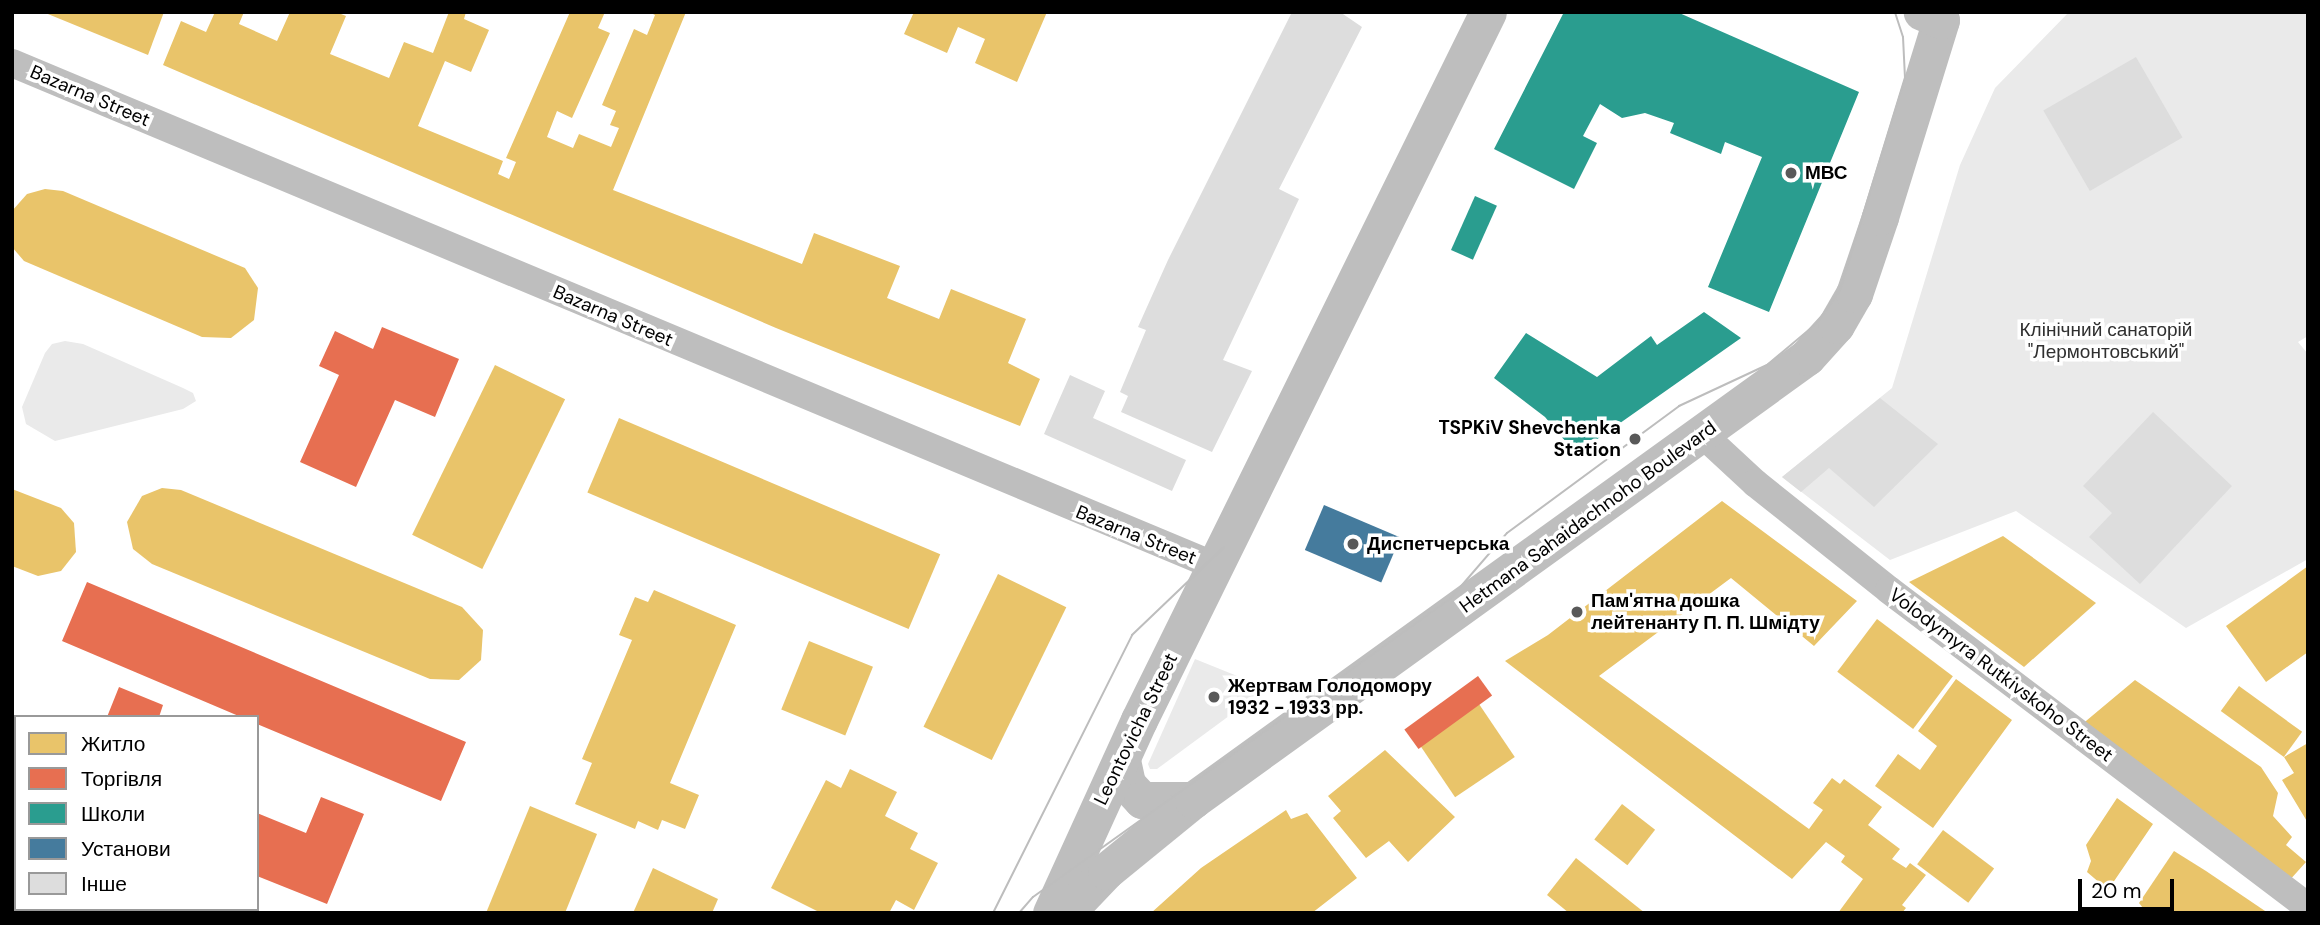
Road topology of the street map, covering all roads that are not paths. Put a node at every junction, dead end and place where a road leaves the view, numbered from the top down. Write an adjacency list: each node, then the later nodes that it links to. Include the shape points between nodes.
1 (1489, 12): 5 (street, Leontovicha Street)
2 (1940, 15): 4 (street, Hetmana Sahaidachnoho Boulevard, via 1854,294 1836,325 1807,357)
3 (12, 63): 5 (street, Bazarna Street)
4 (1701, 433): 7 (street, Hetmana Sahaidachnoho Boulevard); 8 (street, Volodymyra Rutkivskoho Street, via 1755,483 1889,590)
5 (1220, 556): 6 (street, Leontovicha Street)
6 (1122, 760): 7 (street, via 1127,784 1142,800); 9 (street, Leontovicha Street)
7 (1193, 800): 10 (street, Hetmana Sahaidachnoho Boulevard, via 1106,872)
8 (2308, 907)
9 (1051, 913)
10 (1066, 913)

